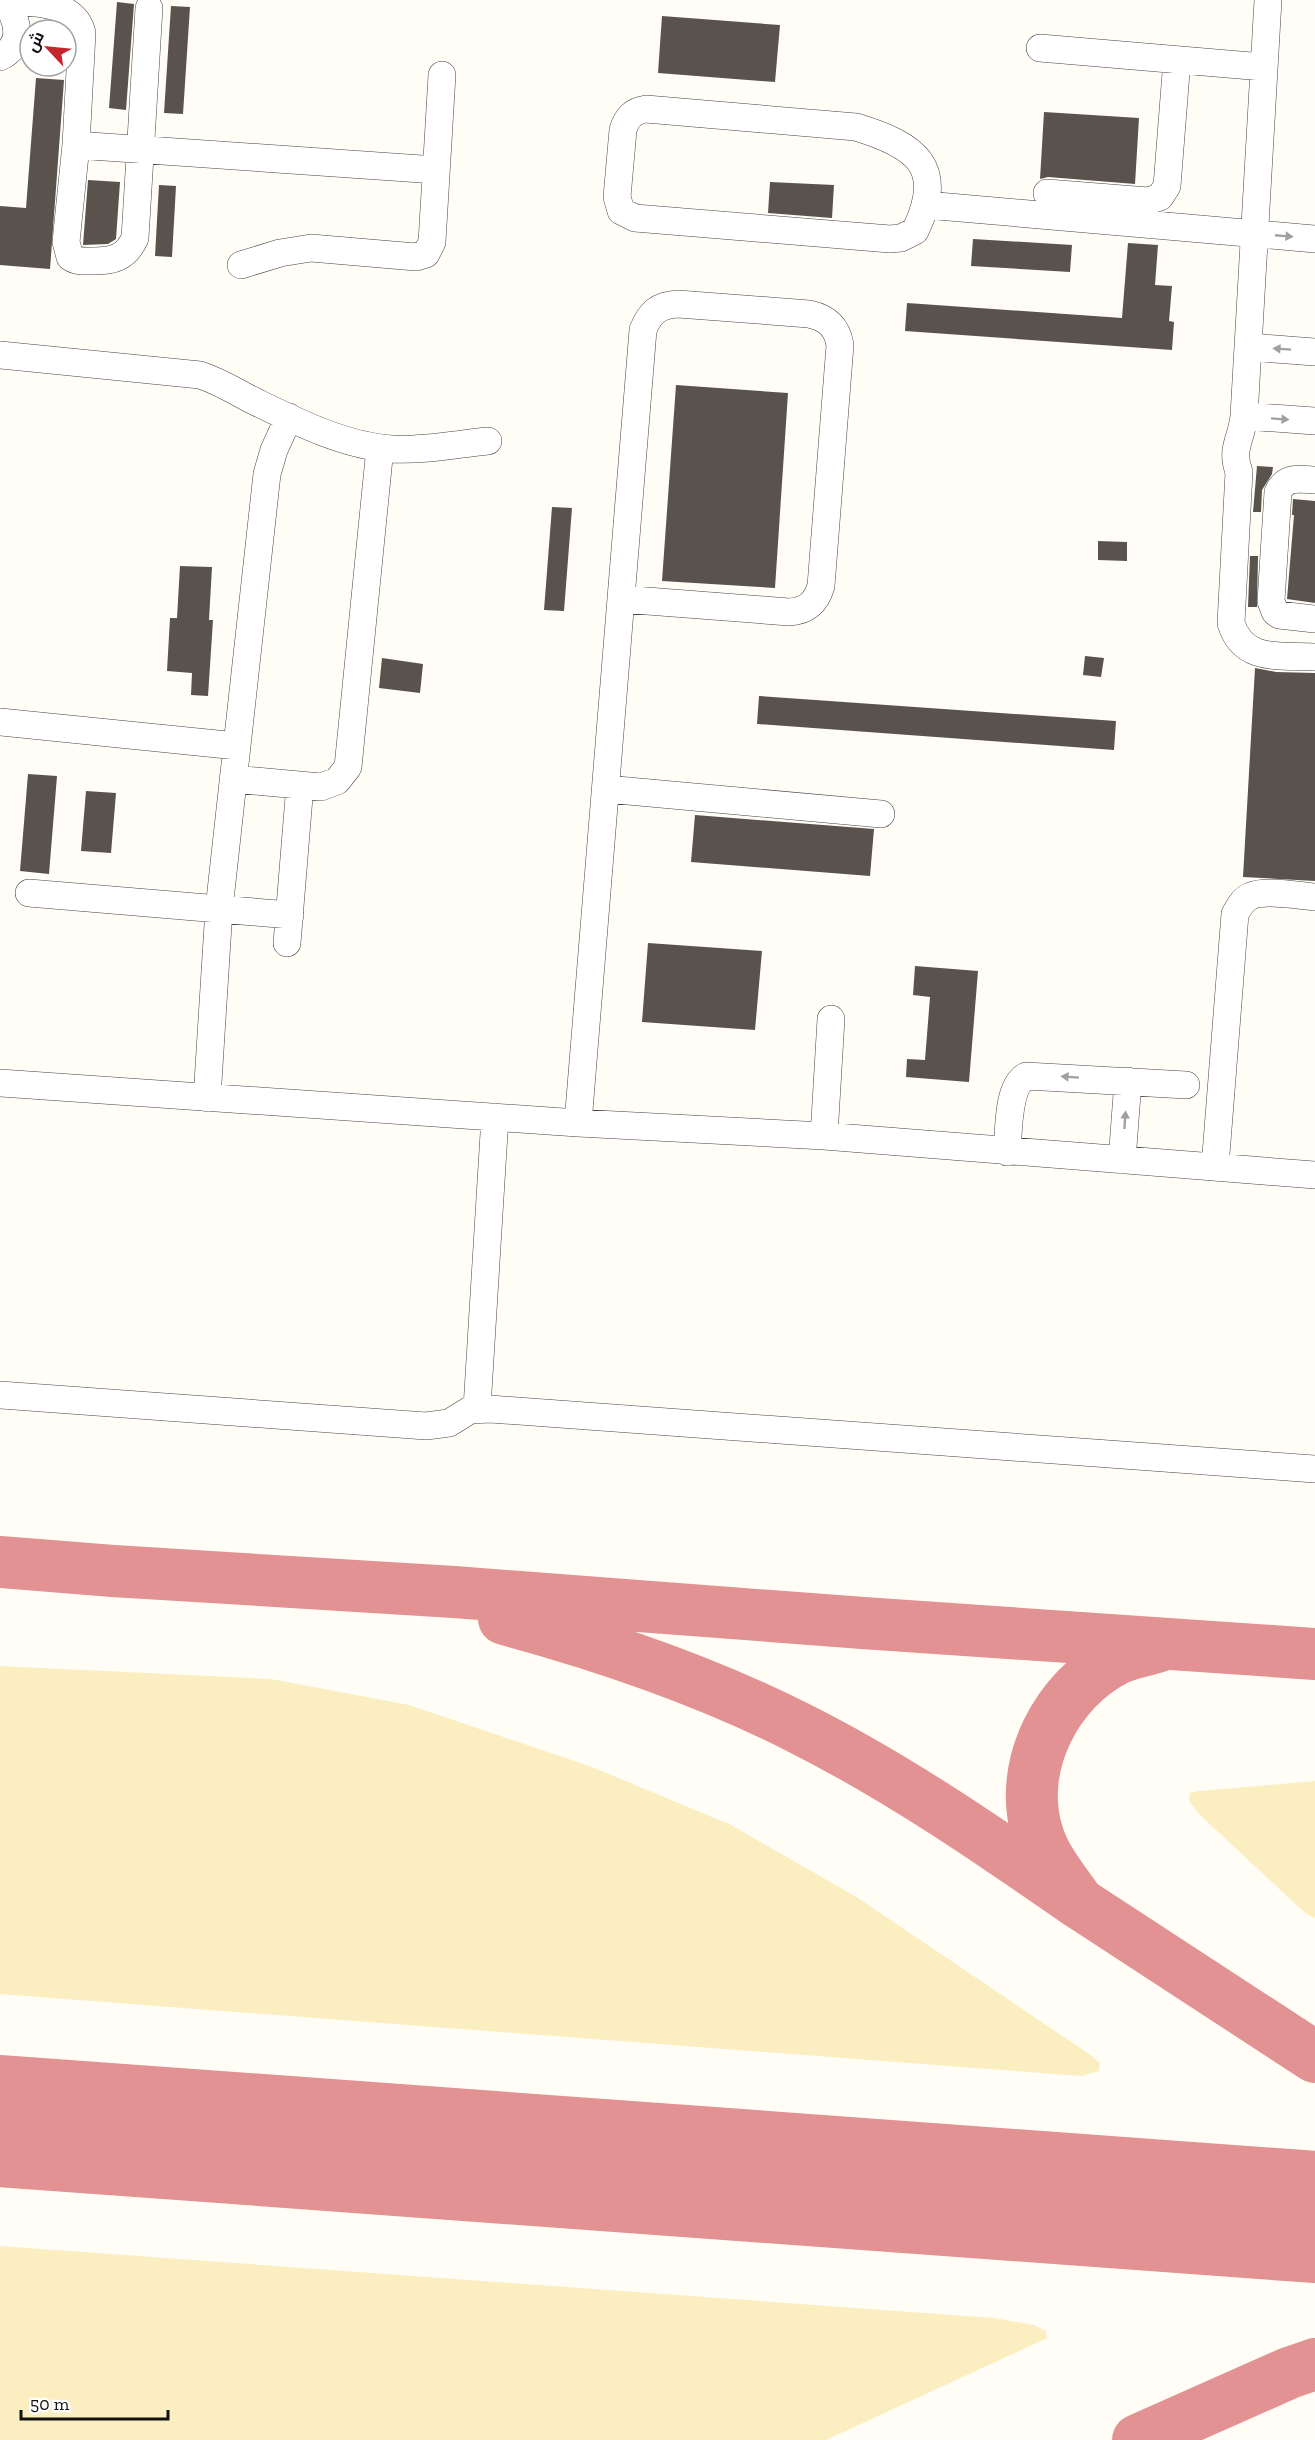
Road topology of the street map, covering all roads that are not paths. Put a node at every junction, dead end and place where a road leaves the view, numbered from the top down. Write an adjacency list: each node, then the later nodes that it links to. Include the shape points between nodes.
1 (1268, 0): 7 (lane)
2 (3, 1): 5 (lane, via 14,13 18,32 13,46); 9 (lane, via 51,5 80,22)
3 (149, 9): 10 (lane)
4 (1040, 48): 6 (lane)
5 (0, 57)
6 (1177, 60): 7 (lane); 12 (lane, via 1167,186 1161,197 1148,201)
7 (1263, 67): 15 (lane)
8 (442, 75): 11 (lane)
9 (76, 145): 10 (lane); 10 (lane, via 66,242 70,256 80,261 110,261 131,247 135,238)
10 (140, 149): 11 (lane)
11 (436, 170): 17 (lane, via 432,243 421,256 311,248)
12 (1047, 193)
13 (926, 205): 13 (lane, via 915,231 890,239 635,218 621,211 616,197 623,129 632,114 646,109 856,128 885,136 909,149 926,172); 15 (lane)
14 (1315, 220): 15 (lane)
15 (1254, 224): 16 (lane, one-way to 16); 18 (lane)
16 (1315, 239)
17 (241, 265)
18 (1249, 347): 19 (lane, one-way to 18); 23 (lane)
19 (1315, 352)
20 (0, 355): 21 (lane, via 200,375)
21 (289, 417): 25 (lane, via 349,441); 33 (lane, via 267,474)
22 (1315, 421): 23 (lane, one-way to 22)
23 (1244, 422): 27 (lane, via 1250,440 1247,462 1239,472)
24 (488, 441): 25 (lane)
25 (380, 448): 35 (lane, via 348,767 330,785)
26 (1315, 480): 28 (lane, via 1293,479 1281,486 1276,499)
27 (1235, 531): 28 (lane); 31 (lane, via 1231,624 1234,635 1253,651)
28 (1275, 533): 30 (lane, via 1272,607 1285,617)
29 (621, 599): 29 (lane, via 789,612 801,611 817,597 840,345 831,323 809,314 678,304 666,304 647,318); 36 (lane)
30 (1315, 619)
31 (1315, 657)
32 (0, 722): 33 (lane)
33 (237, 746): 34 (lane)
34 (233, 779): 35 (lane); 40 (lane)
35 (300, 785): 41 (lane)
36 (606, 789): 37 (lane); 49 (lane)
37 (881, 814)
38 (29, 893): 40 (lane)
39 (1315, 897): 53 (lane, via 1259,893 1248,896 1235,914)
40 (219, 909): 41 (lane); 47 (lane)
41 (290, 915): 42 (lane)
42 (287, 943)
43 (831, 1019): 50 (lane)
44 (1128, 1081): 46 (lane); 51 (lane, one-way to 51, via 1031,1074 1021,1078 1013,1091); 52 (lane, one-way to 44)
45 (0, 1083): 47 (lane)
46 (1186, 1085)
47 (207, 1098): 48 (lane)
48 (495, 1118): 49 (lane); 56 (lane)
49 (578, 1123): 50 (lane)
50 (824, 1136): 51 (lane)
51 (1007, 1152): 52 (lane)
52 (1122, 1160): 53 (lane)
53 (1215, 1167): 54 (lane)
54 (1315, 1175)
55 (0, 1395): 56 (lane, via 426,1426 449,1422)
56 (477, 1408): 57 (lane)
57 (1315, 1469)

